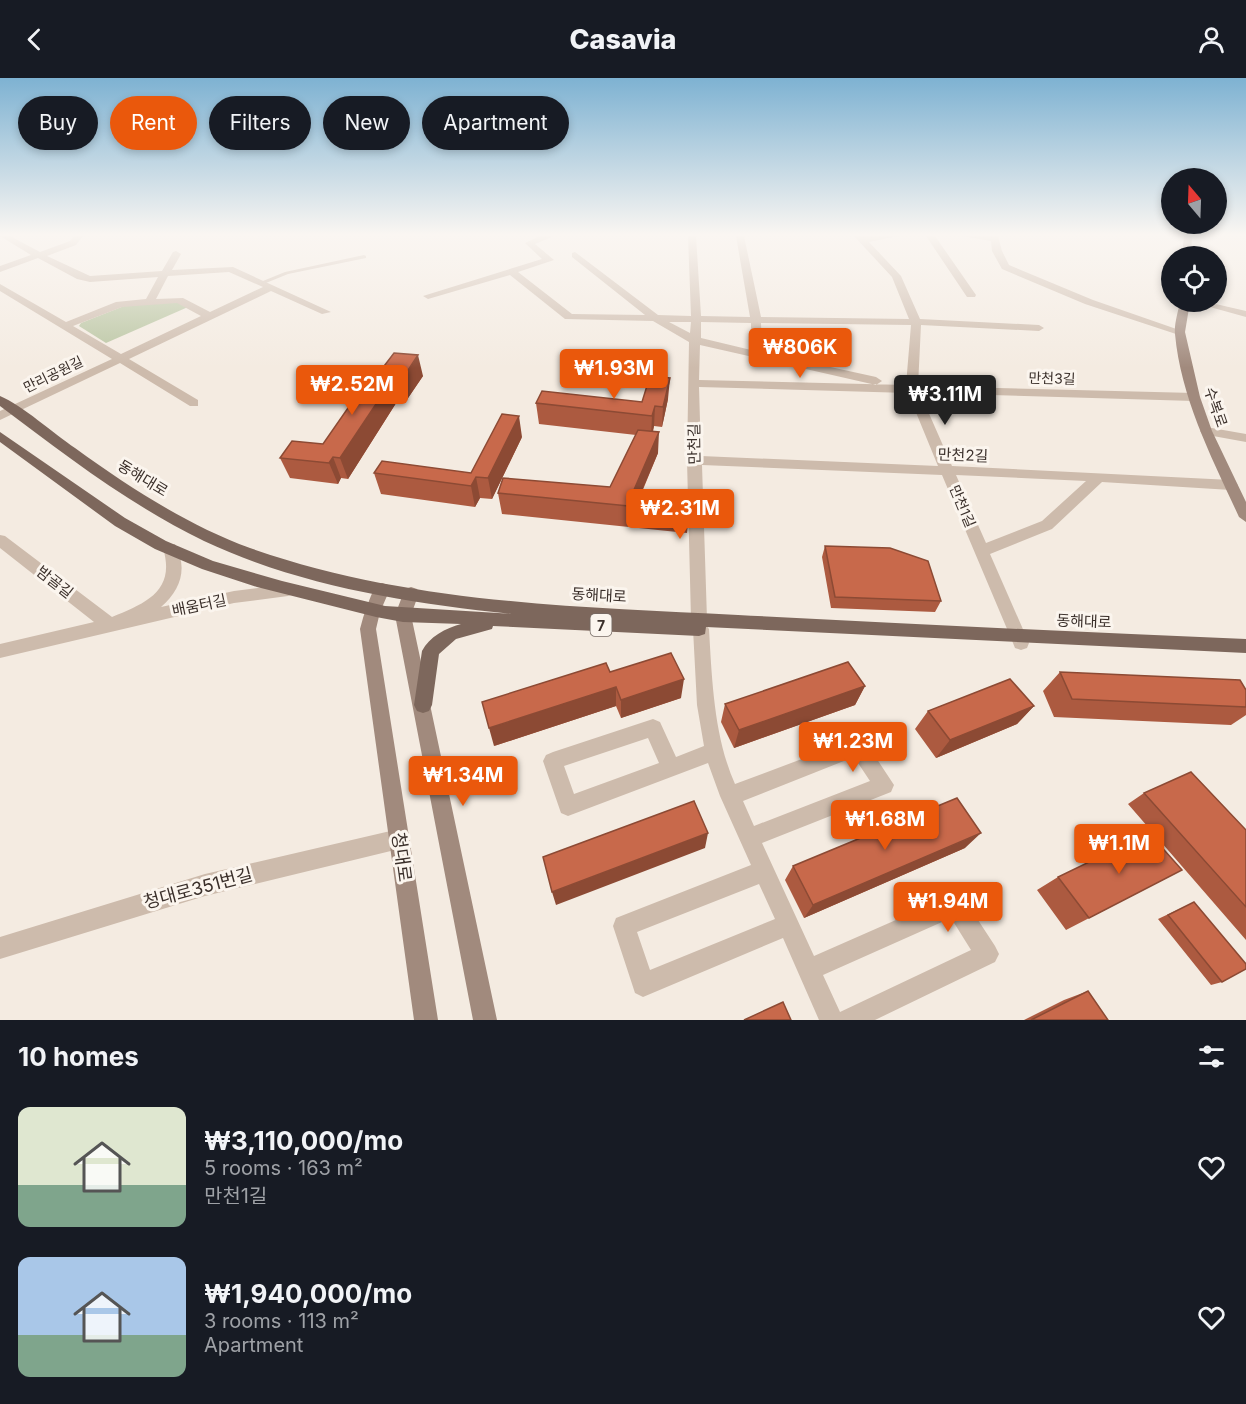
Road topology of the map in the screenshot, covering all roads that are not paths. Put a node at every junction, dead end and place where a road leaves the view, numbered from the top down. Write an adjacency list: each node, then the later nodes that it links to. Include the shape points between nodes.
1 (162, 280): 16 (street)
2 (255, 280): 12 (street)
3 (274, 280): 12 (lane)
4 (481, 280): 15 (street)
5 (522, 280): 22 (street, via 569,317)
6 (607, 280): 22 (street)
7 (694, 280): 23 (street, 만천길)
8 (748, 280): 24 (street)
9 (898, 280): 25 (street, 만천1길)
10 (961, 280): 14 (street)
11 (1035, 280): 28 (street)
12 (266, 285): 18 (street); 21 (street, 만리공원길)
13 (0, 287): 26 (street, 만리공원길)
14 (971, 295)
15 (428, 296)
16 (149, 302): 21 (street, via 179,300); 26 (street, via 120,304)
17 (1227, 309): 20 (street)
18 (326, 312)
19 (1183, 312): 28 (street, 수복로)
20 (1246, 314)
21 (209, 316): 31 (street, 만리공원길)
22 (655, 318): 23 (street); 29 (street)
23 (696, 319): 24 (street); 29 (street, 만천길)
24 (756, 320): 25 (street); 30 (street)
25 (916, 322): 27 (street); 33 (street, 만천1길)
26 (64, 326): 31 (street, 만리공원길)
27 (1039, 328)
28 (1180, 332): 34 (street, 수복로)
29 (694, 340): 30 (street); 32 (street, 만천길)
30 (756, 354): 33 (street)
31 (120, 359): 36 (street); 37 (street, 만리공원길)
32 (693, 383): 33 (street, 만천3길); 41 (street, 만천길)
33 (912, 389): 34 (street, 만천3길); 42 (street, 만천1길)
34 (1194, 397): 38 (street, 수복로)
35 (0, 400): 37 (main road, 동해대로 / 7)
36 (194, 403)
37 (7, 413): 49 (main road, 동해대로 / 7, via 118,486 243,551)
38 (1206, 431): 40 (street); 44 (street, 수복로)
39 (0, 436): 47 (main road, 동해대로 / 7, via 111,517)
40 (1246, 438)
41 (694, 459): 42 (street, 만천2길); 55 (street, 만천길)
42 (948, 471): 43 (street, 만천2길); 48 (street, 만천1길)
43 (1099, 477): 44 (street, 만천2길); 48 (street, via 1047,525)
44 (1231, 485): 45 (street, 수복로)
45 (1246, 517)
46 (0, 540): 56 (street, 밤골길)
47 (170, 548): 50 (main road, 동해대로 / 7, via 236,575); 56 (street, 배움터길, via 175,568 163,594 148,608)
48 (982, 551): 57 (street, 만천1길)
49 (382, 589): 51 (main road, 동해대로 / 7); 52 (street, 청대로)
50 (288, 590): 52 (main road, 동해대로 / 7); 56 (street, 배움터길, via 234,597)
51 (411, 593): 53 (street); 55 (main road, 동해대로 / 7, via 533,610)
52 (372, 612): 53 (main road, 동해대로 / 7); 66 (street, 청대로, via 368,629)
53 (403, 615): 54 (main road, 동해대로 / 7); 61 (street)
54 (499, 620): 55 (main road, 동해대로 / 7); 61 (main road, via 451,634 431,651)
55 (700, 624): 57 (main road, 동해대로 / 7); 62 (street, 만천길, via 704,696)
56 (110, 625): 59 (street, 배움터길)
57 (1019, 640): 58 (main road, 동해대로 / 7); 60 (main road, 동해대로 / 7)
58 (1246, 646)
59 (0, 651)
60 (1246, 653)
61 (423, 705): 72 (street)
62 (713, 752): 63 (street); 64 (street, 만천길)
63 (671, 767): 63 (street, via 567,806 553,760 653,728)
64 (730, 796): 65 (street, 만천길); 65 (street, via 858,747 884,785)
65 (749, 838): 67 (street, 만천길)
66 (399, 839): 69 (street, 청대로351번길, via 205,885); 71 (street, 청대로)
67 (764, 871): 68 (street, 만천길); 68 (street, via 624,926 643,985)
68 (788, 925): 70 (street, 만천길)
69 (0, 948)
70 (808, 970): 73 (street, 만천길); 74 (street, via 955,905 987,954)
71 (426, 1020)
72 (485, 1020)
73 (831, 1020)
74 (849, 1020)

